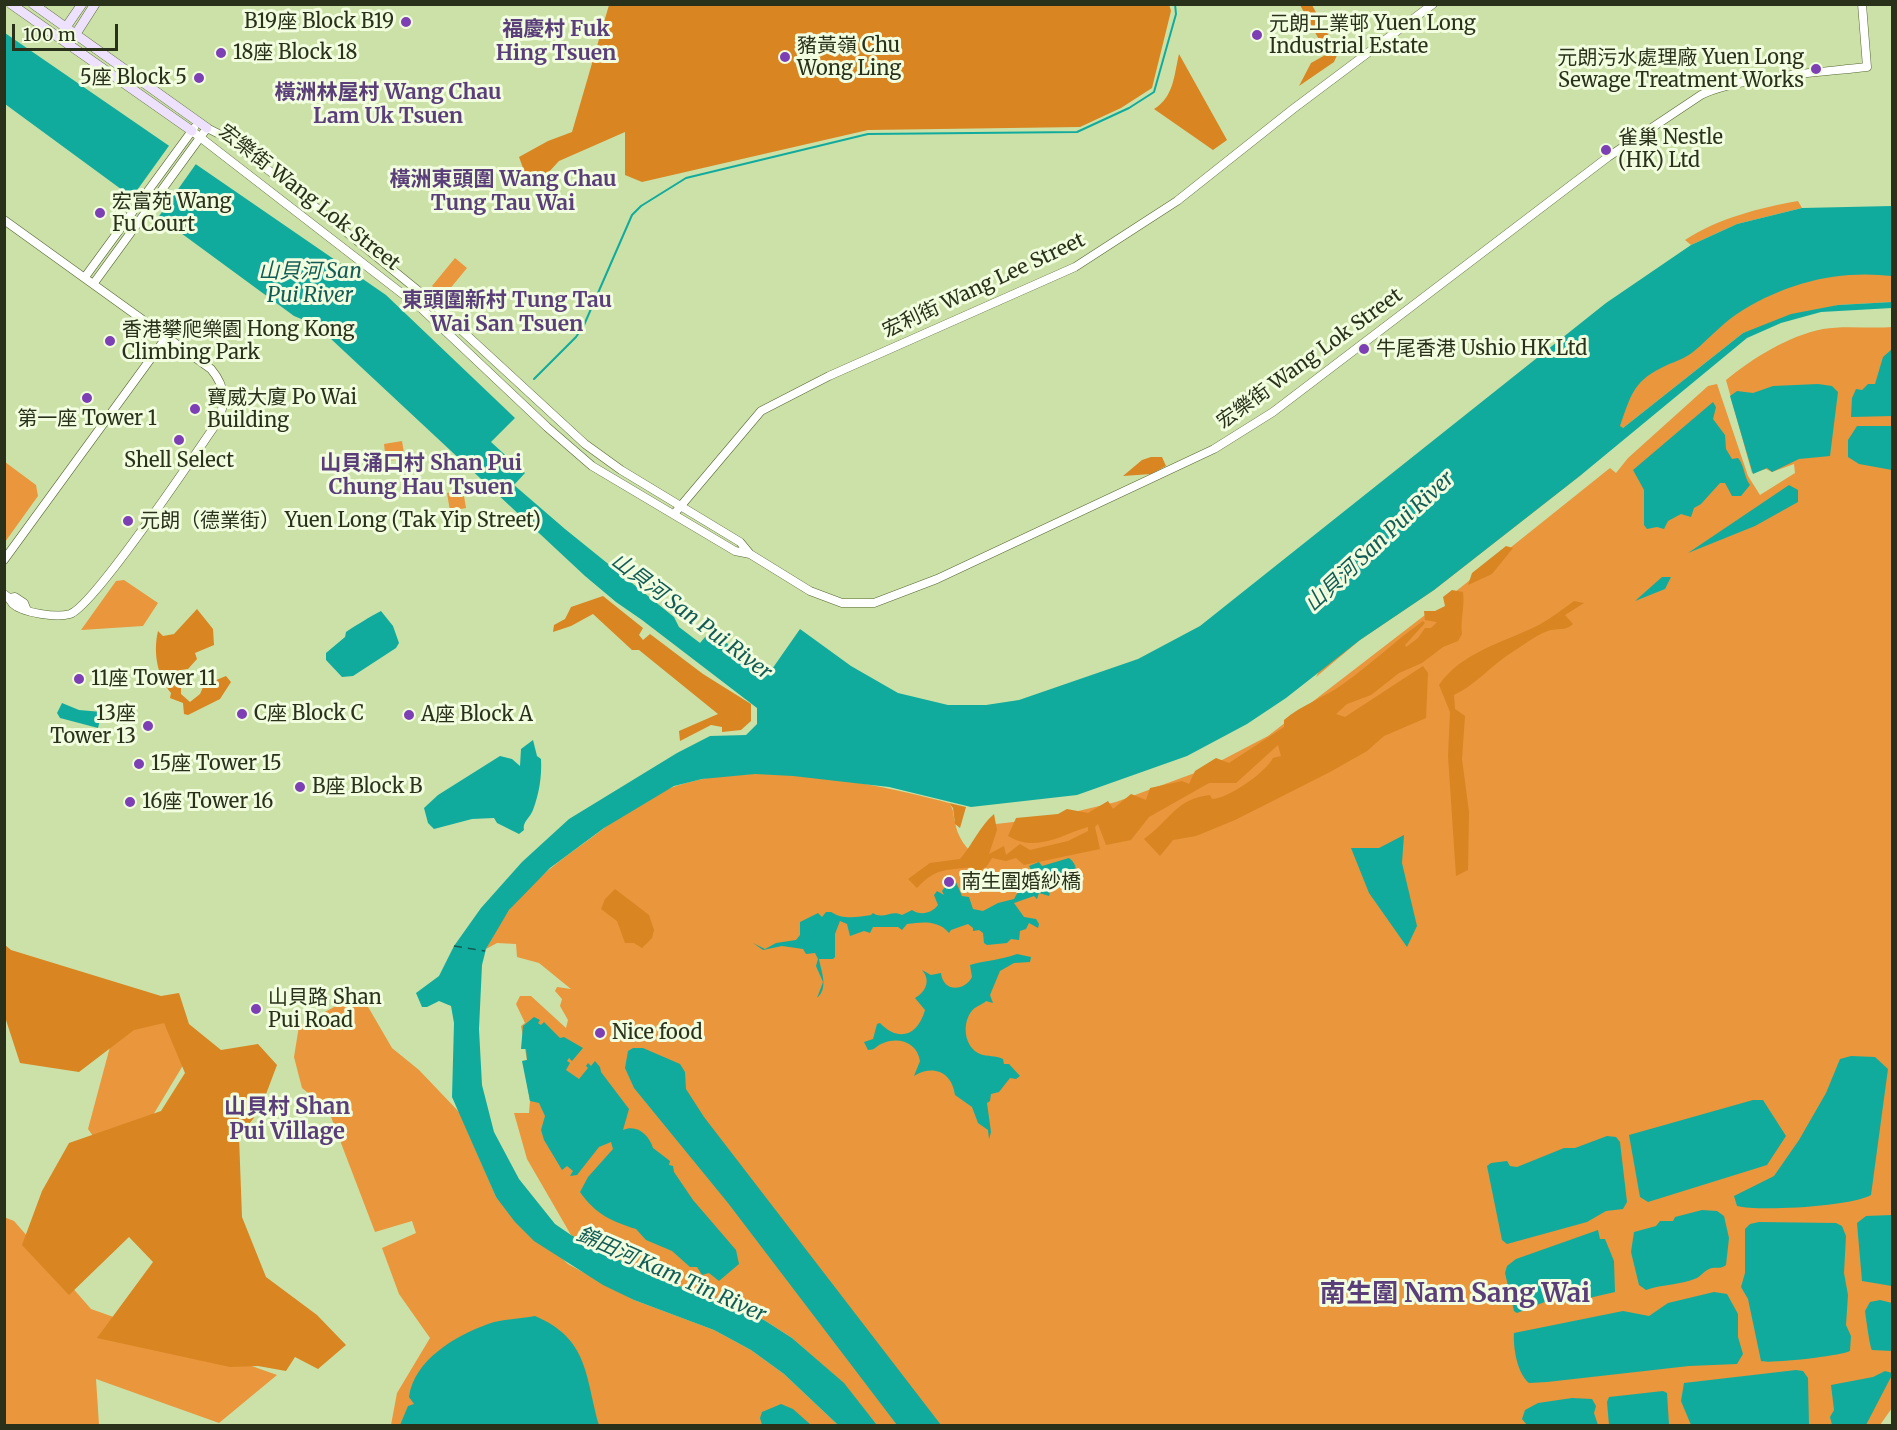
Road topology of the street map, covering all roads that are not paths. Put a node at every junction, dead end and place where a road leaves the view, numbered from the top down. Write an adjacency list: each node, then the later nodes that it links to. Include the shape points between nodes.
1 (11, 4): 9 (main road, 宏樂街 Wang Lok Street)
2 (33, 4): 7 (main road, 宏樂街 Wang Lok Street)
3 (82, 4): 7 (main road)
4 (95, 4): 8 (main road)
5 (1433, 4): 19 (street, 宏利街 Wang Lee Street, via 1177,201 1075,267 829,376 761,411)
6 (1862, 4): 21 (street, 宏樂街 Wang Lok Street, via 1867,68 1751,82 1716,88 1701,95 1608,157 1244,433 909,592 874,603 842,603 810,591)
7 (65, 28): 8 (main road, 宏樂街 Wang Lok Street); 9 (main road)
8 (75, 35): 10 (main road); 11 (main road, 宏樂街 Wang Lok Street)
9 (59, 38): 10 (main road, 宏樂街 Wang Lok Street)
10 (70, 45): 13 (main road, 宏樂街 Wang Lok Street)
11 (199, 122): 12 (main road, 宏樂街 Wang Lok Street); 13 (street)
12 (207, 128): 14 (street); 19 (street, 宏樂街 Wang Lok Street, via 291,187 421,293 585,444)
13 (192, 131): 14 (street, 宏樂街 Wang Lok Street); 16 (street)
14 (201, 137): 17 (street); 20 (street, 宏樂街 Wang Lok Street, via 422,309 592,465)
15 (4, 220): 16 (street)
16 (85, 277): 17 (street)
17 (93, 283): 18 (street)
18 (168, 335): 22 (street); 23 (street, via 217,376 224,395 219,419 106,579 81,608 58,616 26,608 15,597)
19 (681, 506): 20 (street, 宏利街 Wang Lee Street); 21 (street, 宏樂街 Wang Lok Street, via 740,542)
20 (674, 514): 21 (street, 宏樂街 Wang Lok Street, via 735,550)
21 (750, 554)
22 (4, 560)
23 (7, 596)

